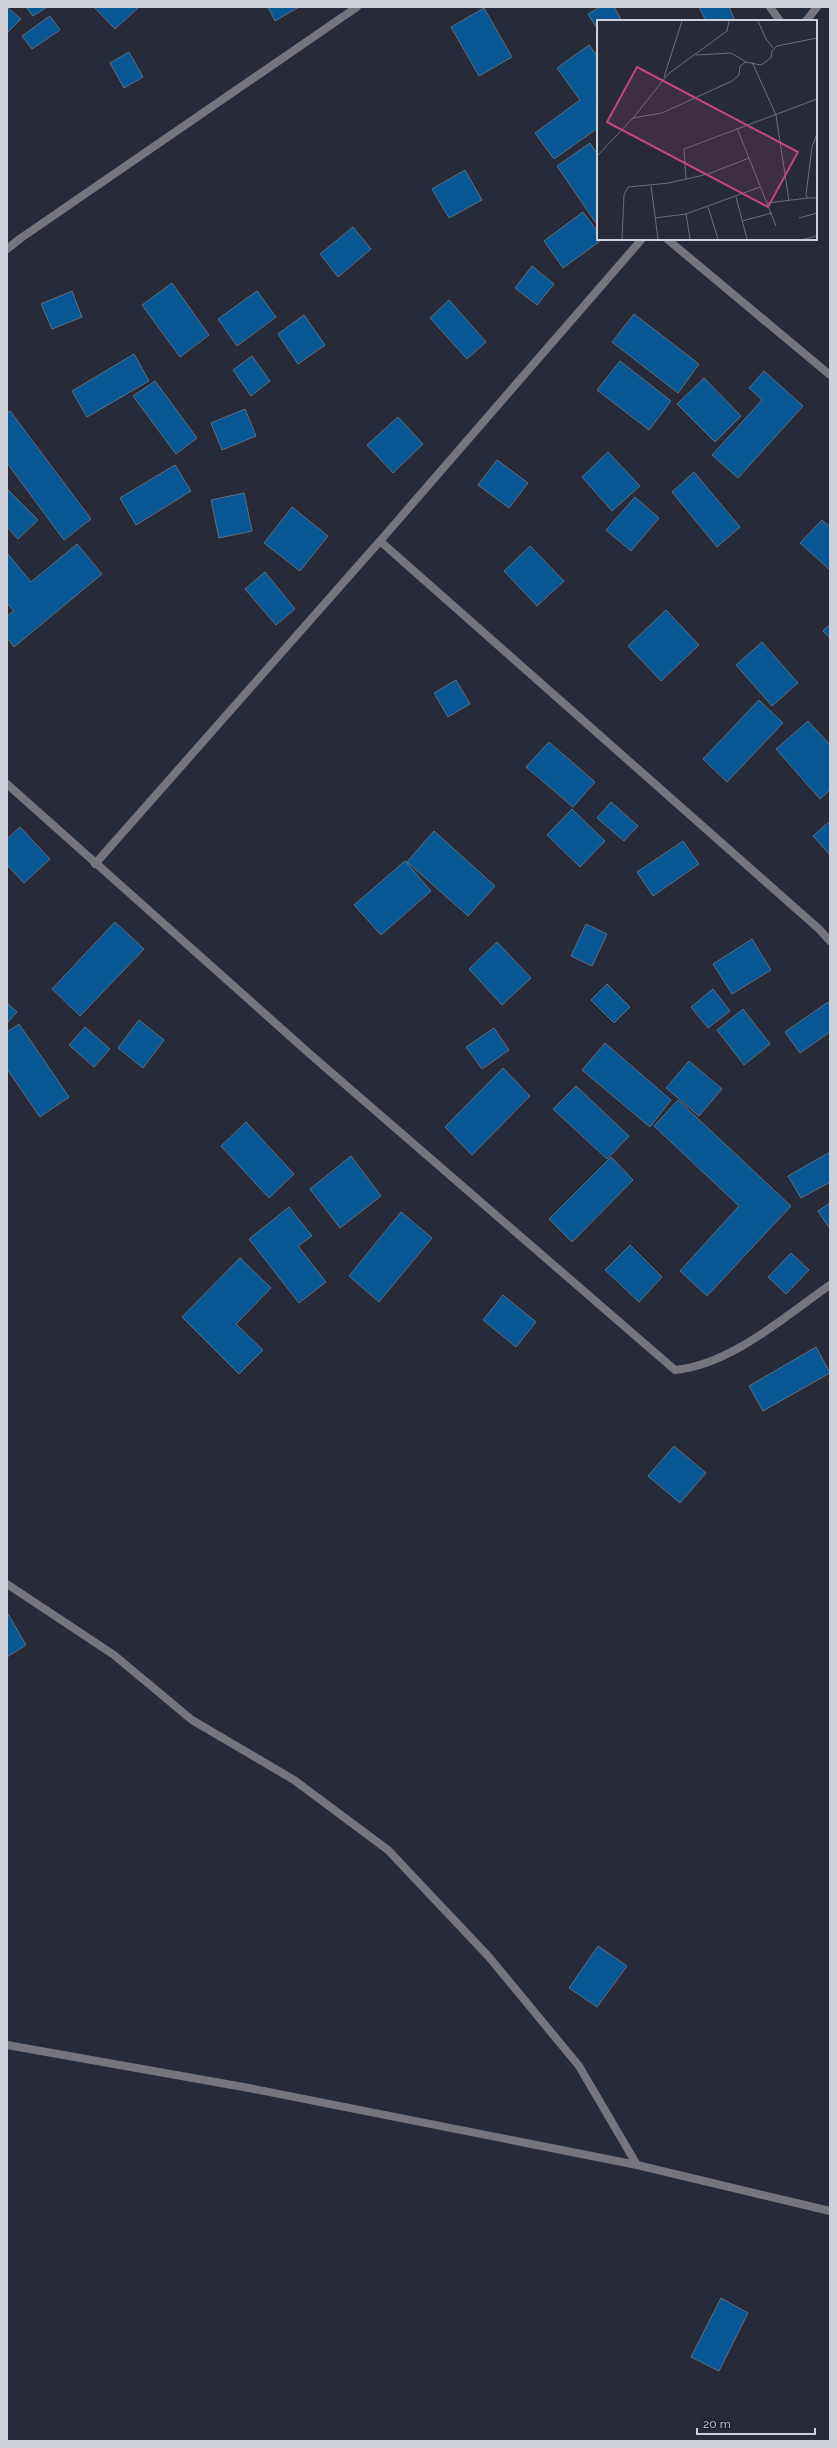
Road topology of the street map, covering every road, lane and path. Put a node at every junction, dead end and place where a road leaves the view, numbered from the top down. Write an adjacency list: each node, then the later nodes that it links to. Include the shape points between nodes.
1 (357, 7): 8 (street)
2 (770, 7): 4 (street)
3 (817, 7): 5 (street)
4 (779, 20)
5 (807, 20)
6 (641, 240): 10 (street)
7 (669, 240): 9 (street)
8 (7, 249)
9 (830, 376)
10 (380, 541): 12 (street); 13 (street)
11 (7, 784): 12 (street)
12 (95, 864): 14 (street, via 675,1370 694,1368 727,1356)
13 (830, 941)
14 (830, 1285)
15 (7, 1584): 17 (street, via 114,1655 192,1720 294,1780 388,1850 489,1956 579,2066)
16 (7, 2045): 17 (street, via 249,2088)
17 (636, 2165): 18 (street)
18 (830, 2210)

